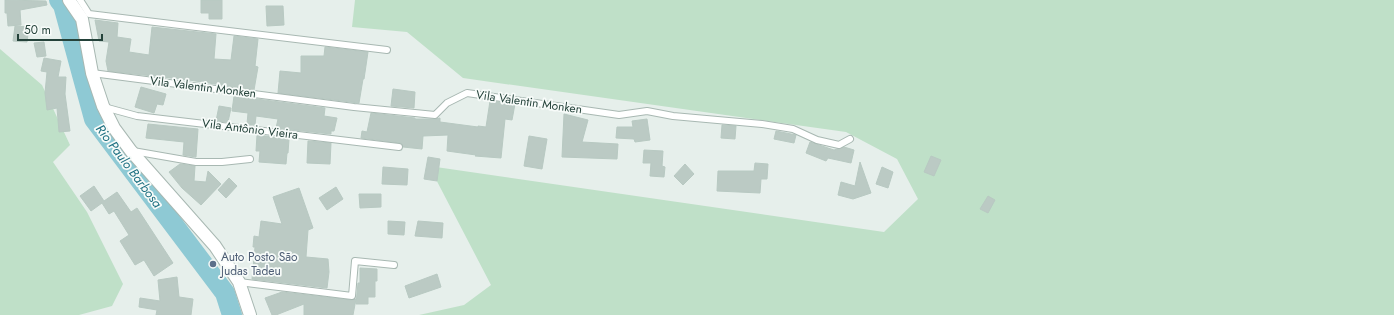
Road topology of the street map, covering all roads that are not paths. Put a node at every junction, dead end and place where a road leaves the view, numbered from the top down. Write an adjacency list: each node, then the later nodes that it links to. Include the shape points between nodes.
1 (69, 0): 4 (street, via 82,19)
2 (80, 0): 3 (lane, via 90,14)
3 (388, 50)
4 (92, 73): 5 (street); 6 (lane, Vila Valentin Monken, via 435,115 447,103 467,93 619,115 647,111 673,116 762,124 793,129 817,140 839,145)
5 (103, 106): 7 (lane, Vila Antônio Vieira, via 137,116); 8 (street, via 114,128)
6 (850, 139)
7 (399, 147)
8 (131, 151): 9 (lane, via 196,162); 11 (street, via 215,246)
9 (250, 159)
10 (394, 265): 11 (lane, via 355,261 352,296)
11 (239, 282): 12 (street)
12 (250, 315)

